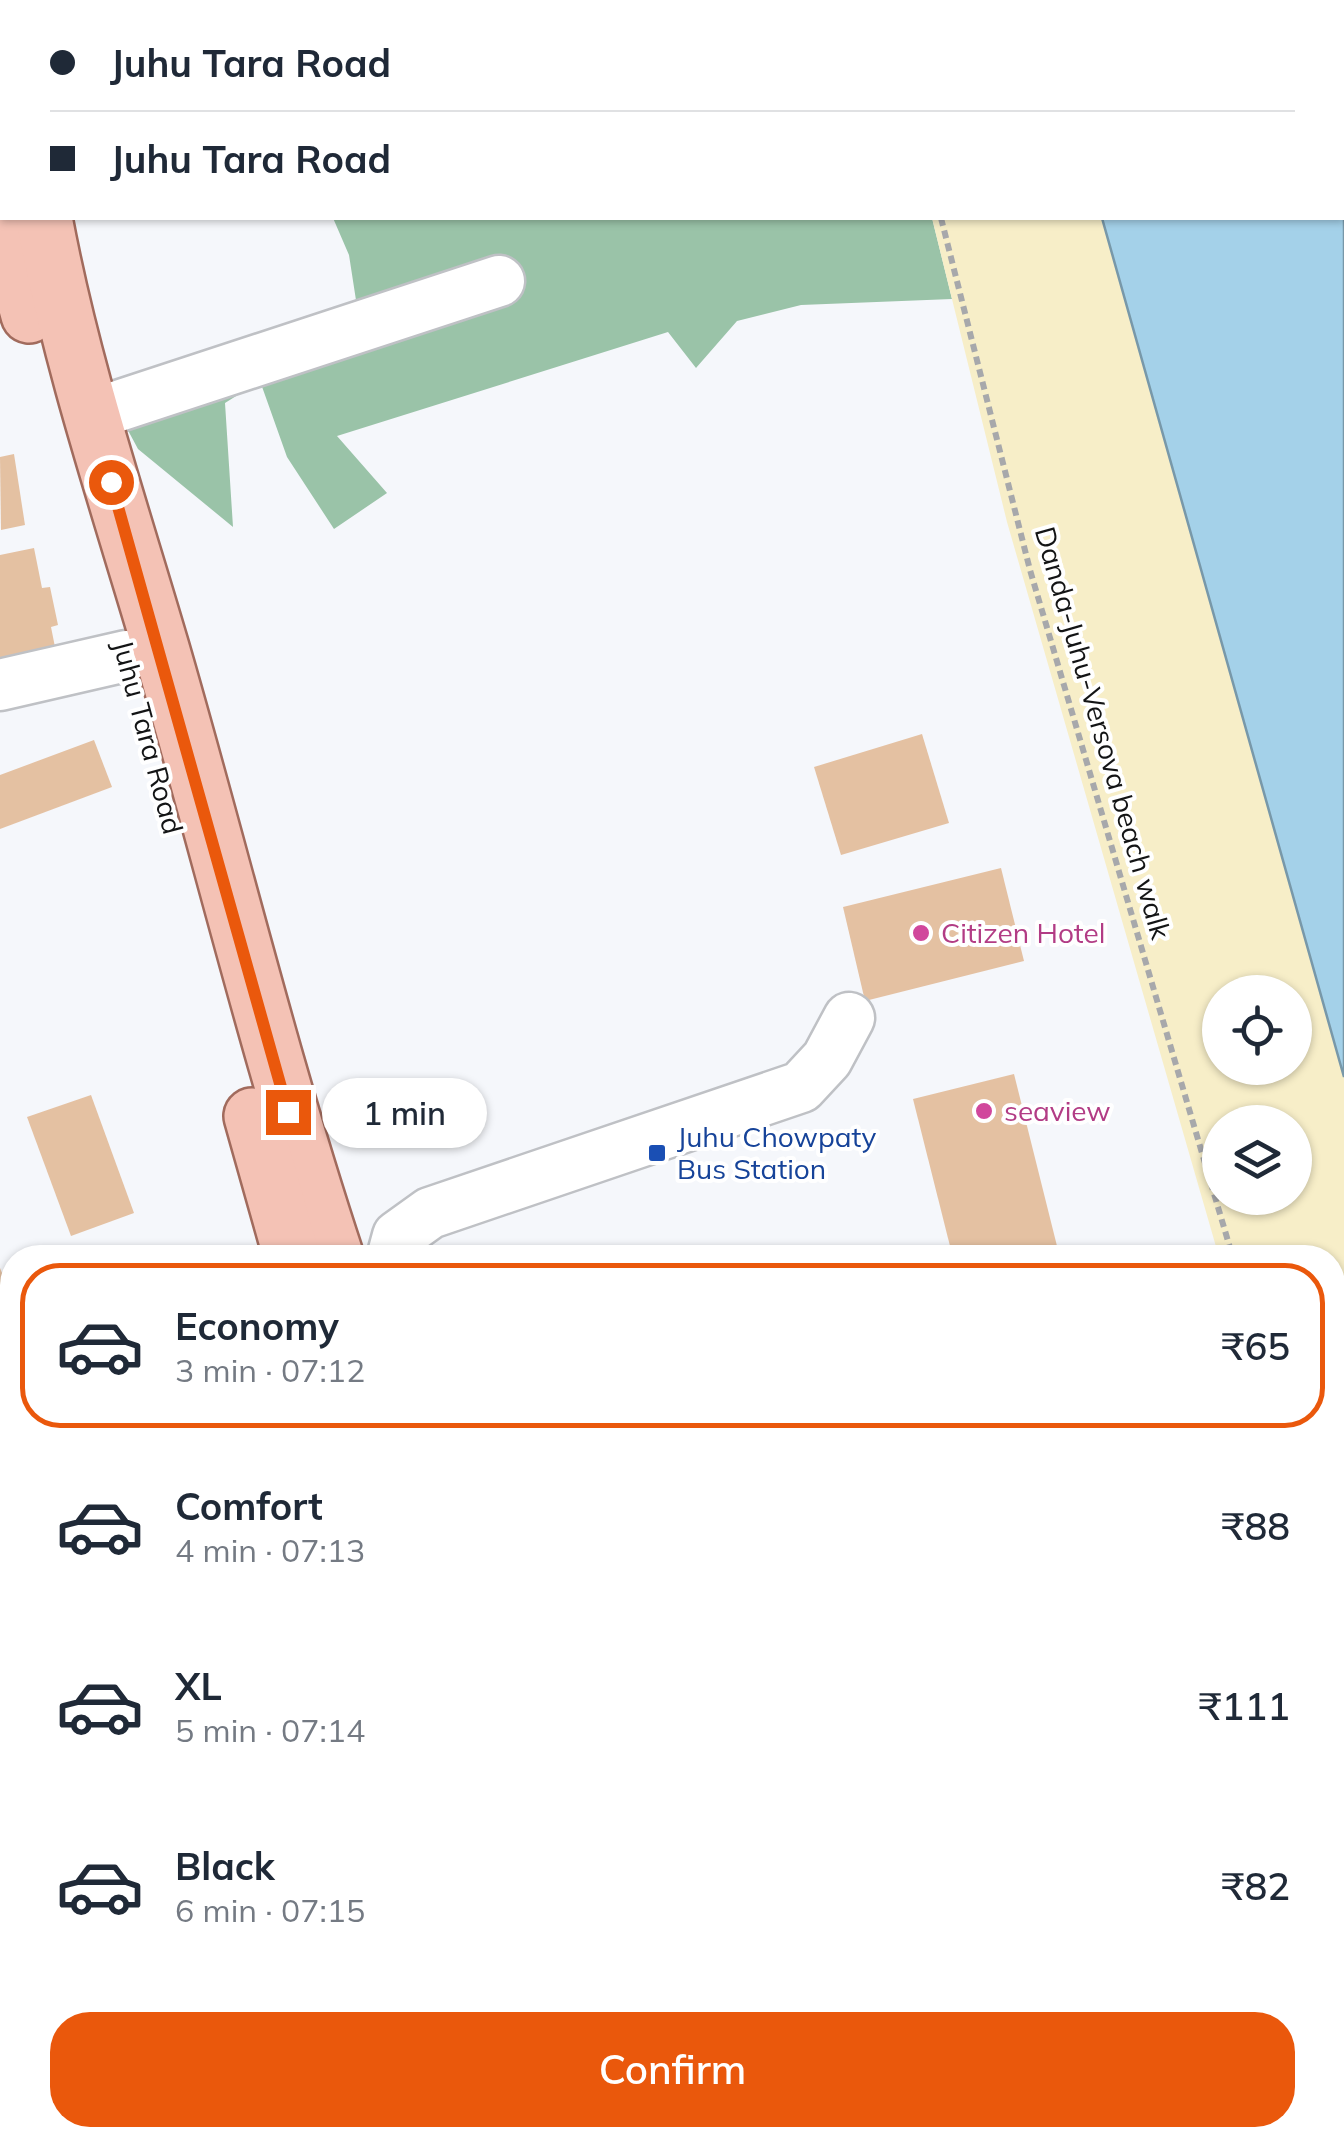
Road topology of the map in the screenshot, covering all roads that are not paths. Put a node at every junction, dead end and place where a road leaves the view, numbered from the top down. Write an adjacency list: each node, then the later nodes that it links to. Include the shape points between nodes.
1 (4, 220): 5 (main road, Juhu Tara Road)
2 (44, 220): 4 (main road, Juhu Tara Road)
3 (499, 281): 4 (street)
4 (91, 415): 9 (main road, Juhu Tara Road)
5 (126, 656): 6 (street); 8 (main road, Juhu Tara Road)
6 (0, 685)
7 (849, 1018): 10 (street, via 827,1059 801,1086 430,1213)
8 (288, 1245)
9 (332, 1245)
10 (396, 1245)

